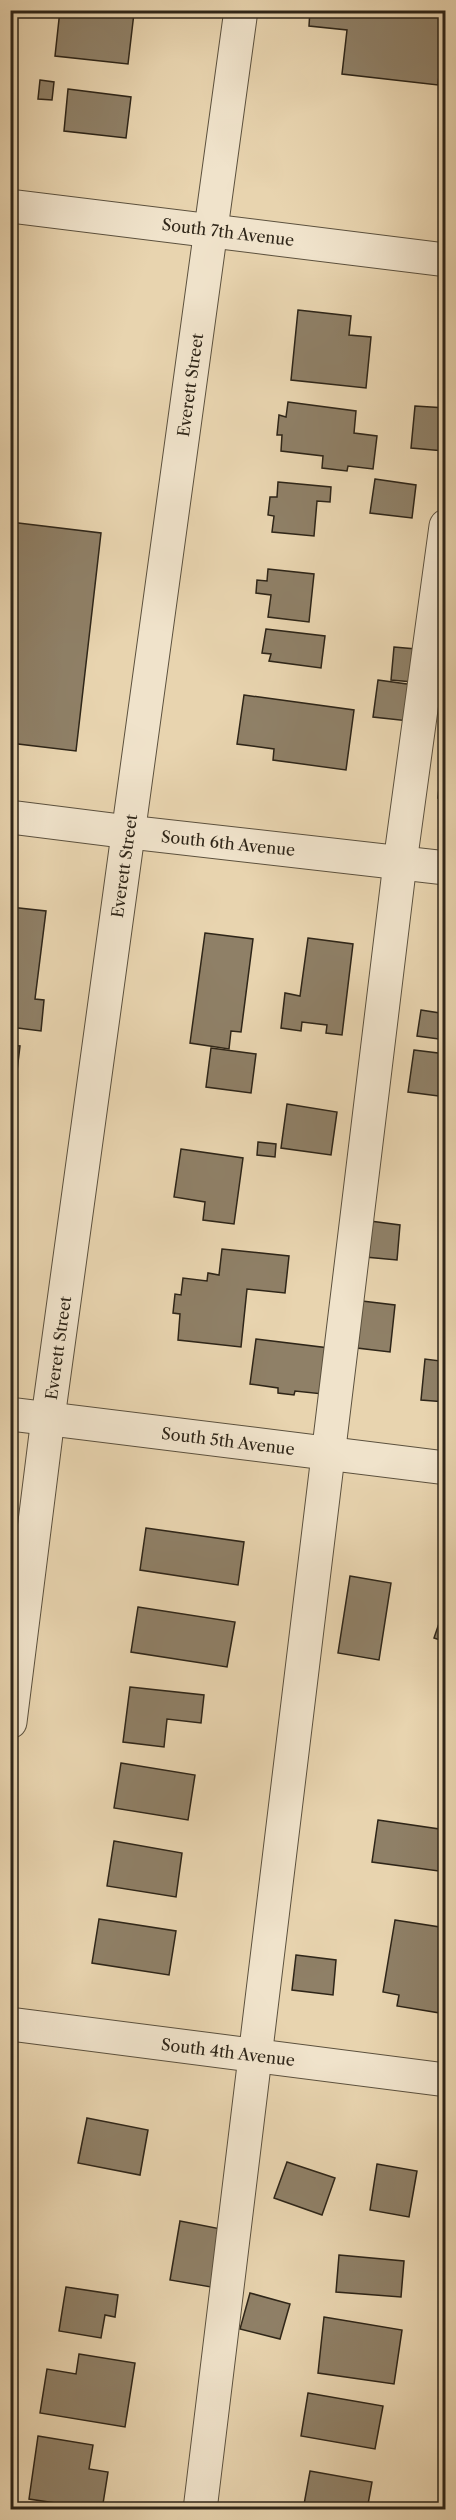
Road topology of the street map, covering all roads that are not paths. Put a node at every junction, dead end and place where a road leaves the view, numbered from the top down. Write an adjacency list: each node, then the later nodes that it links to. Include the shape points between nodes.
1 (241, 10): 3 (street, Everett Street)
2 (10, 206): 3 (street, South 7th Avenue)
3 (212, 230): 4 (street, South 7th Avenue); 7 (street, Everett Street)
4 (446, 260)
5 (446, 526): 8 (street)
6 (10, 817): 7 (street, South 6th Avenue)
7 (129, 832): 8 (street, South 6th Avenue); 11 (street, Everett Street)
8 (400, 863): 9 (street, South 6th Avenue); 12 (street)
9 (446, 868)
10 (10, 1414): 11 (street, South 5th Avenue)
11 (48, 1418): 12 (street, South 5th Avenue); 14 (street, Everett Street)
12 (329, 1454): 13 (street, South 5th Avenue); 16 (street)
13 (446, 1468)
14 (10, 1722)
15 (10, 2024): 16 (street, South 4th Avenue)
16 (255, 2055): 17 (street, South 4th Avenue); 18 (street)
17 (446, 2080)
18 (201, 2510)

